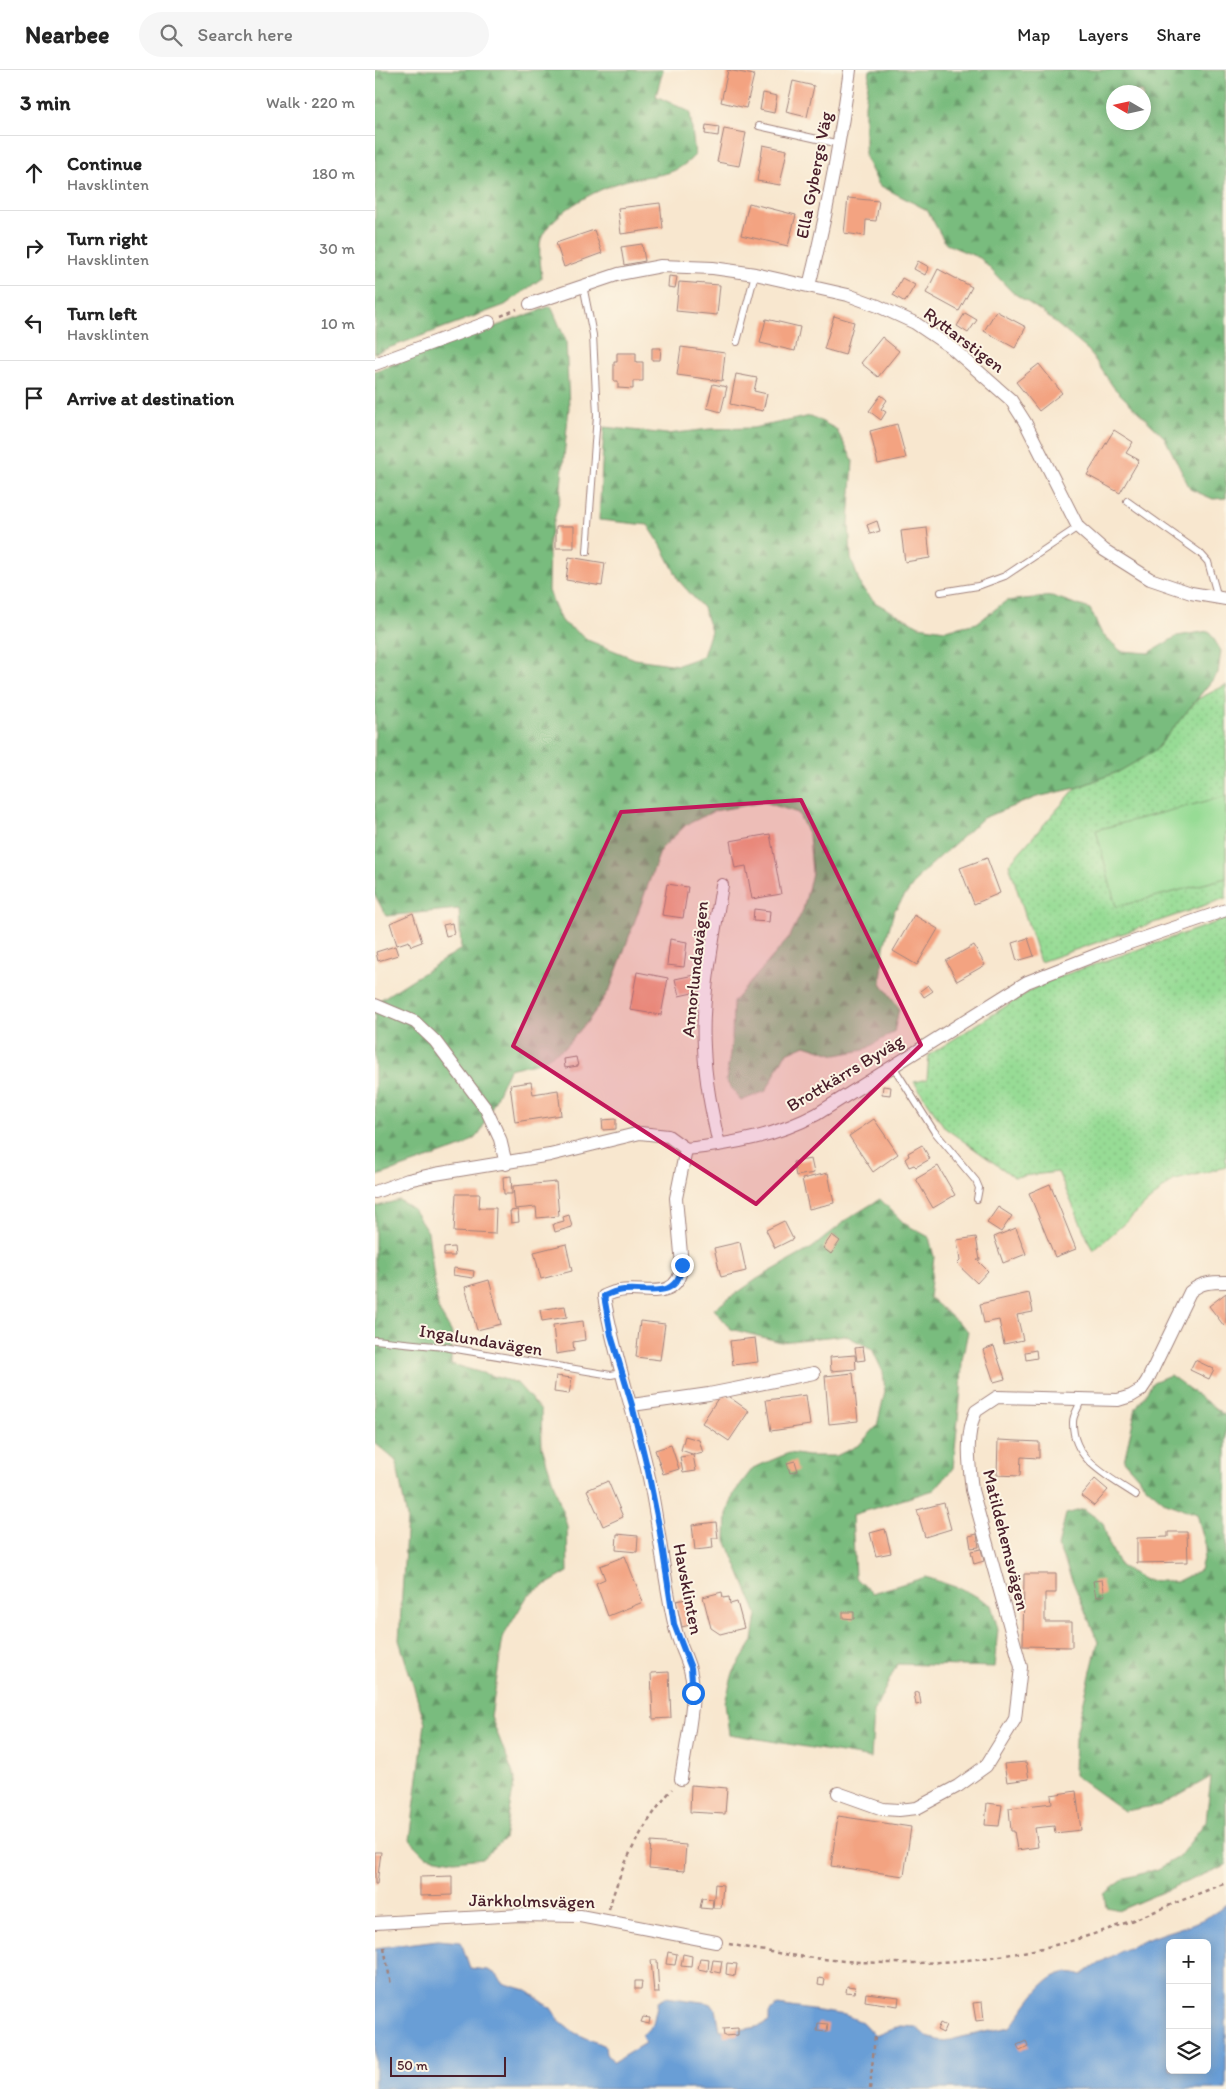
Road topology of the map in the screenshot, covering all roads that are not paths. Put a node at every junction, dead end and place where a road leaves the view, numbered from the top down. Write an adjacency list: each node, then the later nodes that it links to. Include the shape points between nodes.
1 (850, 70): 3 (street, Ella Gybergs Väg)
2 (759, 126): 3 (lane)
3 (840, 144): 6 (street, Ella Gybergs Väg)
4 (755, 274): 5 (street, Ryttarstigen, via 661,266); 6 (street, Ryttarstigen); 9 (lane)
5 (583, 285): 7 (street, Ryttarstigen); 13 (lane, via 593,336 597,406)
6 (809, 286): 12 (street, Ryttarstigen, via 862,300 915,323 989,379 1011,400 1025,422)
7 (530, 304)
8 (489, 322): 10 (street)
9 (737, 342)
10 (375, 364)
11 (1127, 500): 15 (lane, via 1200,553 1208,562)
12 (1078, 527): 14 (lane, via 1005,576 978,586); 15 (street, Ryttarstigen, via 1104,550 1150,580 1191,593)
13 (587, 552)
14 (941, 592)
15 (1222, 598)
16 (722, 885): 20 (street, Annorlundavägen, via 704,1026 706,1075)
17 (1226, 910): 19 (street, Brottkärrs Byväg, via 1027,982)
18 (375, 1005): 22 (street, via 415,1022 435,1041 486,1109 500,1139)
19 (893, 1066): 20 (street, Brottkärrs Byväg, via 796,1125); 24 (lane, via 934,1131 976,1181 979,1188)
20 (719, 1145): 21 (street, Brottkärrs Byväg)
21 (686, 1149): 22 (street, via 668,1136 640,1133); 27 (street, Havsklinten, via 676,1198 682,1265 680,1275 669,1288 620,1290 604,1296)
22 (506, 1164): 23 (street, via 435,1174)
23 (375, 1192)
24 (977, 1199)
25 (1226, 1282): 29 (street, Matildehemsvägen, via 1205,1283 1190,1292 1141,1390 1118,1400)
26 (375, 1340): 27 (lane, Ingalundavägen, via 444,1347 611,1375)
27 (621, 1373): 30 (street, Havsklinten)
28 (814, 1373): 30 (street, via 709,1394)
29 (1080, 1400): 31 (lane, via 1073,1420 1083,1455 1099,1471); 33 (street, Matildehemsvägen, via 997,1398 976,1411 971,1421 969,1467 972,1490 1021,1667 1015,1719 1005,1738 986,1766 958,1786 917,1808 883,1809)
30 (632, 1405): 32 (street, Havsklinten, via 659,1526 674,1624 691,1668 693,1693)
31 (1136, 1495)
32 (681, 1779)
33 (838, 1793)
34 (375, 1922): 35 (street, Järkholmsvägen, via 520,1915 580,1916)
35 (716, 1942)

